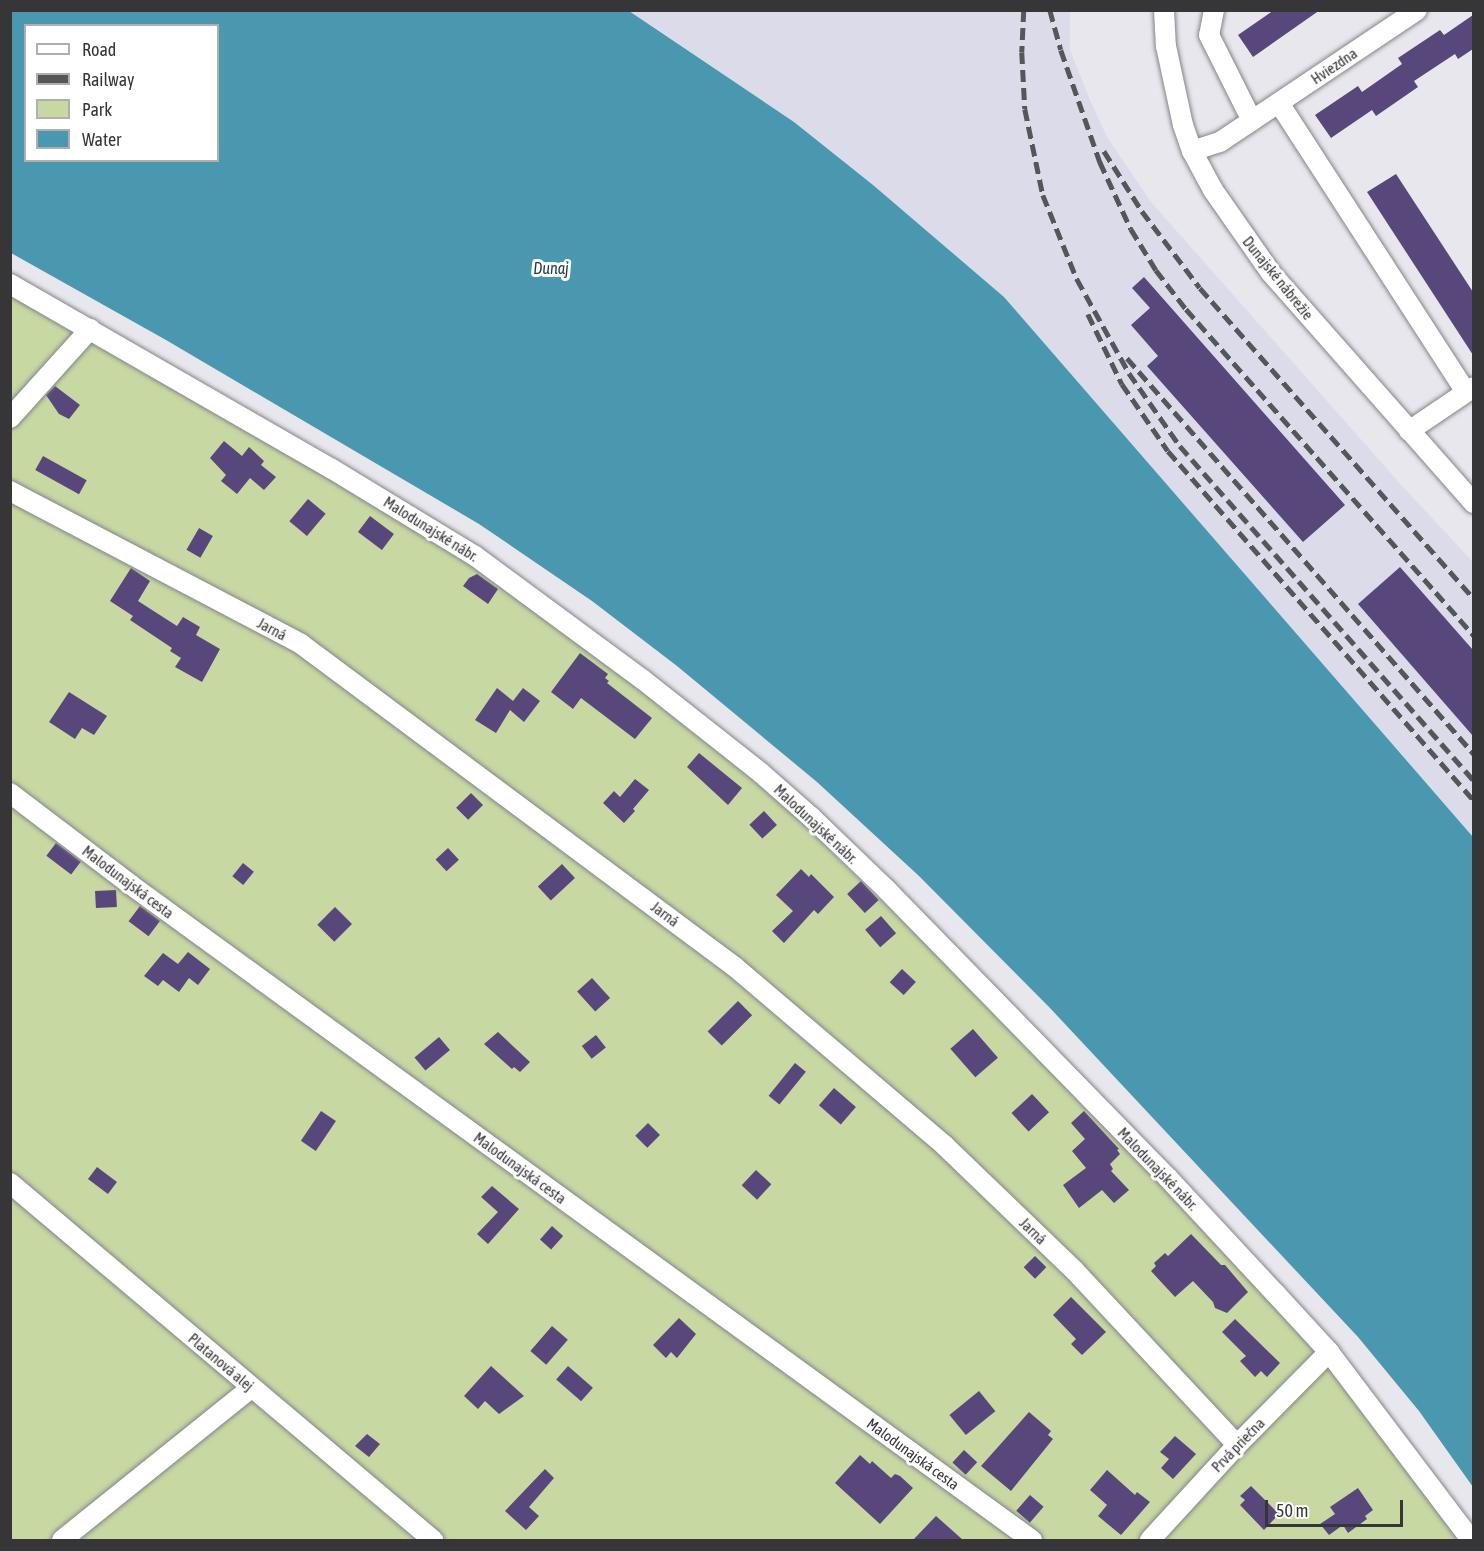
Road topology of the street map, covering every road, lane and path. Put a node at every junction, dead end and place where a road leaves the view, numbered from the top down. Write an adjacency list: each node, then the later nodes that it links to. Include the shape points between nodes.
1 (1164, 10): 6 (street, Dunajské nábrežie, via 1166,46)
2 (1214, 10): 5 (street, via 1209,35)
3 (1417, 10): 4 (street, Hviezdna)
4 (1279, 103): 5 (street, Hviezdna); 9 (street)
5 (1251, 121): 6 (street, Hviezdna, via 1220,142)
6 (1192, 152): 11 (street, Dunajské nábrežie, via 1213,190 1271,273)
7 (10, 284): 8 (street, Malodunajské nábr.)
8 (90, 329): 10 (street); 16 (street, Malodunajské nábr., via 475,556 606,651 761,773 886,888 1168,1178)
9 (1469, 390): 11 (street)
10 (10, 418)
11 (1408, 431): 13 (street, Dunajské nábrežie)
12 (10, 491): 18 (street, Jarná, via 301,644 735,967 945,1146 1074,1270)
13 (1473, 503)
14 (10, 793): 21 (street, Malodunajská cesta)
15 (10, 1183): 17 (street, Platanová alej)
16 (1329, 1352): 18 (street, Prvá priečna); 23 (street, Malodunajské nábr.)
17 (251, 1388): 19 (street); 20 (street, Platanová alej)
18 (1238, 1444): 22 (street, Prvá priečna)
19 (62, 1540)
20 (433, 1540)
21 (1032, 1540)
22 (1150, 1540)
23 (1471, 1540)

